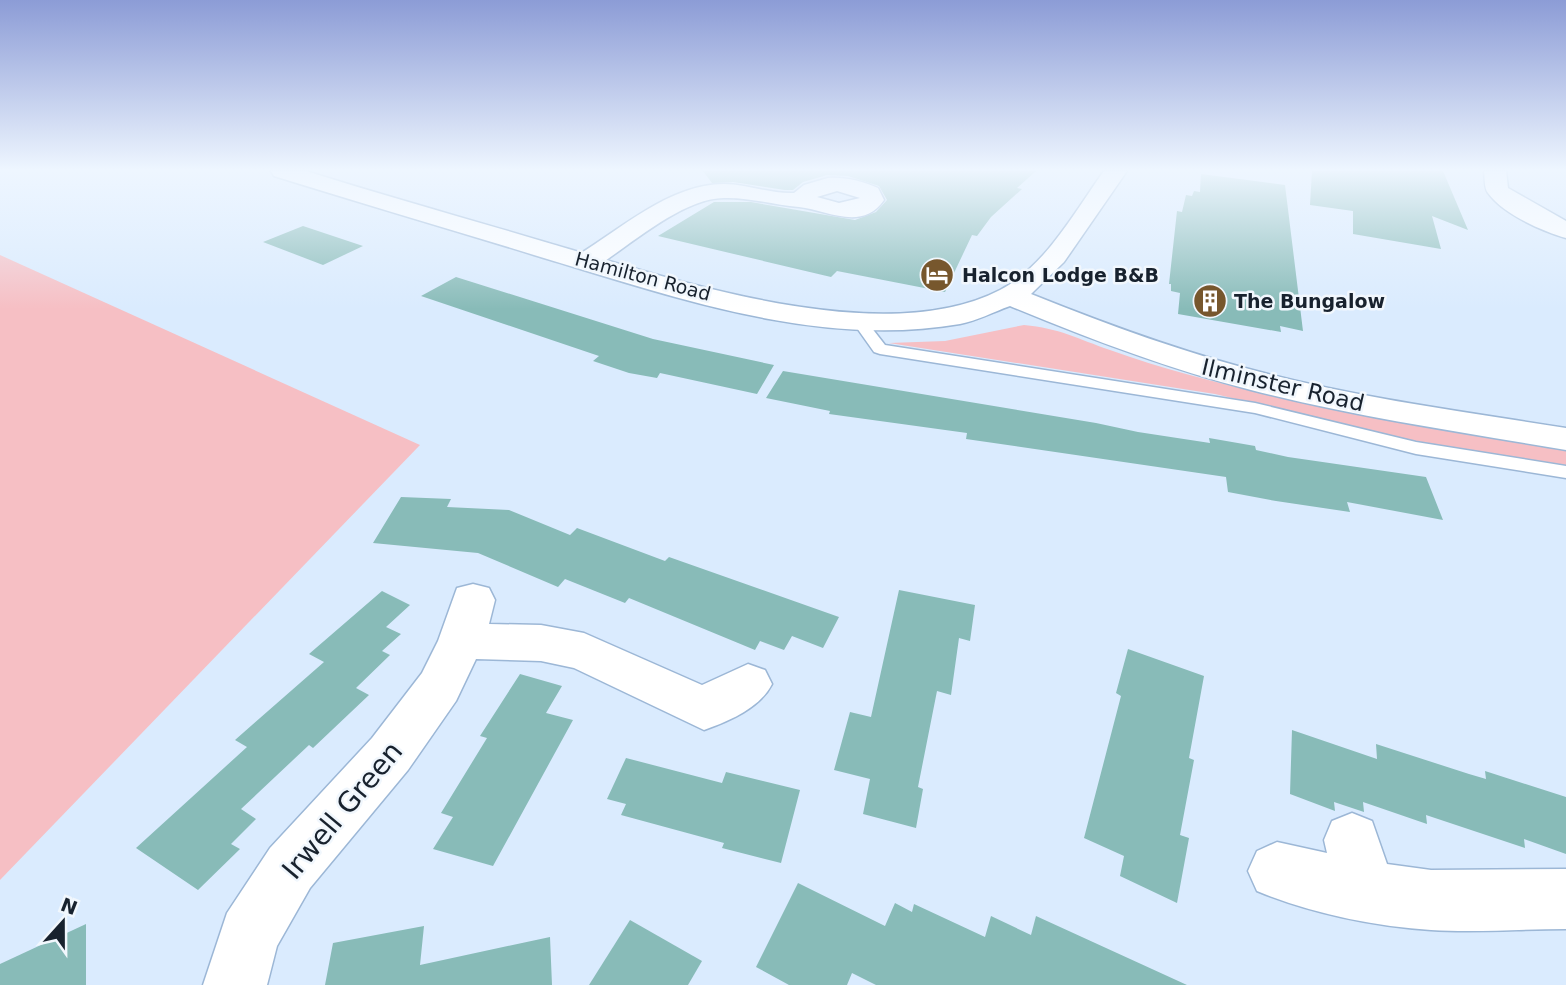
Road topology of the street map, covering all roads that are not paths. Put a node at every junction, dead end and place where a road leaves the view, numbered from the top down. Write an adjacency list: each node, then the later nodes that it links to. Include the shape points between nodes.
1 (438, 217): 6 (street, Hamilton Road)
2 (663, 217): 6 (street)
3 (1082, 217): 7 (street, Hamilton Road, via 1038,277)
4 (1535, 217): 5 (street)
5 (1566, 230)
6 (587, 261): 8 (street, Hamilton Road, via 766,309)
7 (1010, 296): 8 (street, Hamilton Road, via 975,312 928,320); 9 (street, Ilminster Road, via 1120,340 1262,383)
8 (859, 321): 10 (lane, via 880,349 1255,408 1405,446)
9 (1566, 439)
10 (1566, 472)
11 (748, 684): 14 (street, Irwell Green, via 698,720 584,652 467,620 439,687 390,754 290,868 248,935)
12 (1277, 871): 13 (street, via 1358,865 1431,900)
13 (1566, 899)
14 (235, 985)

